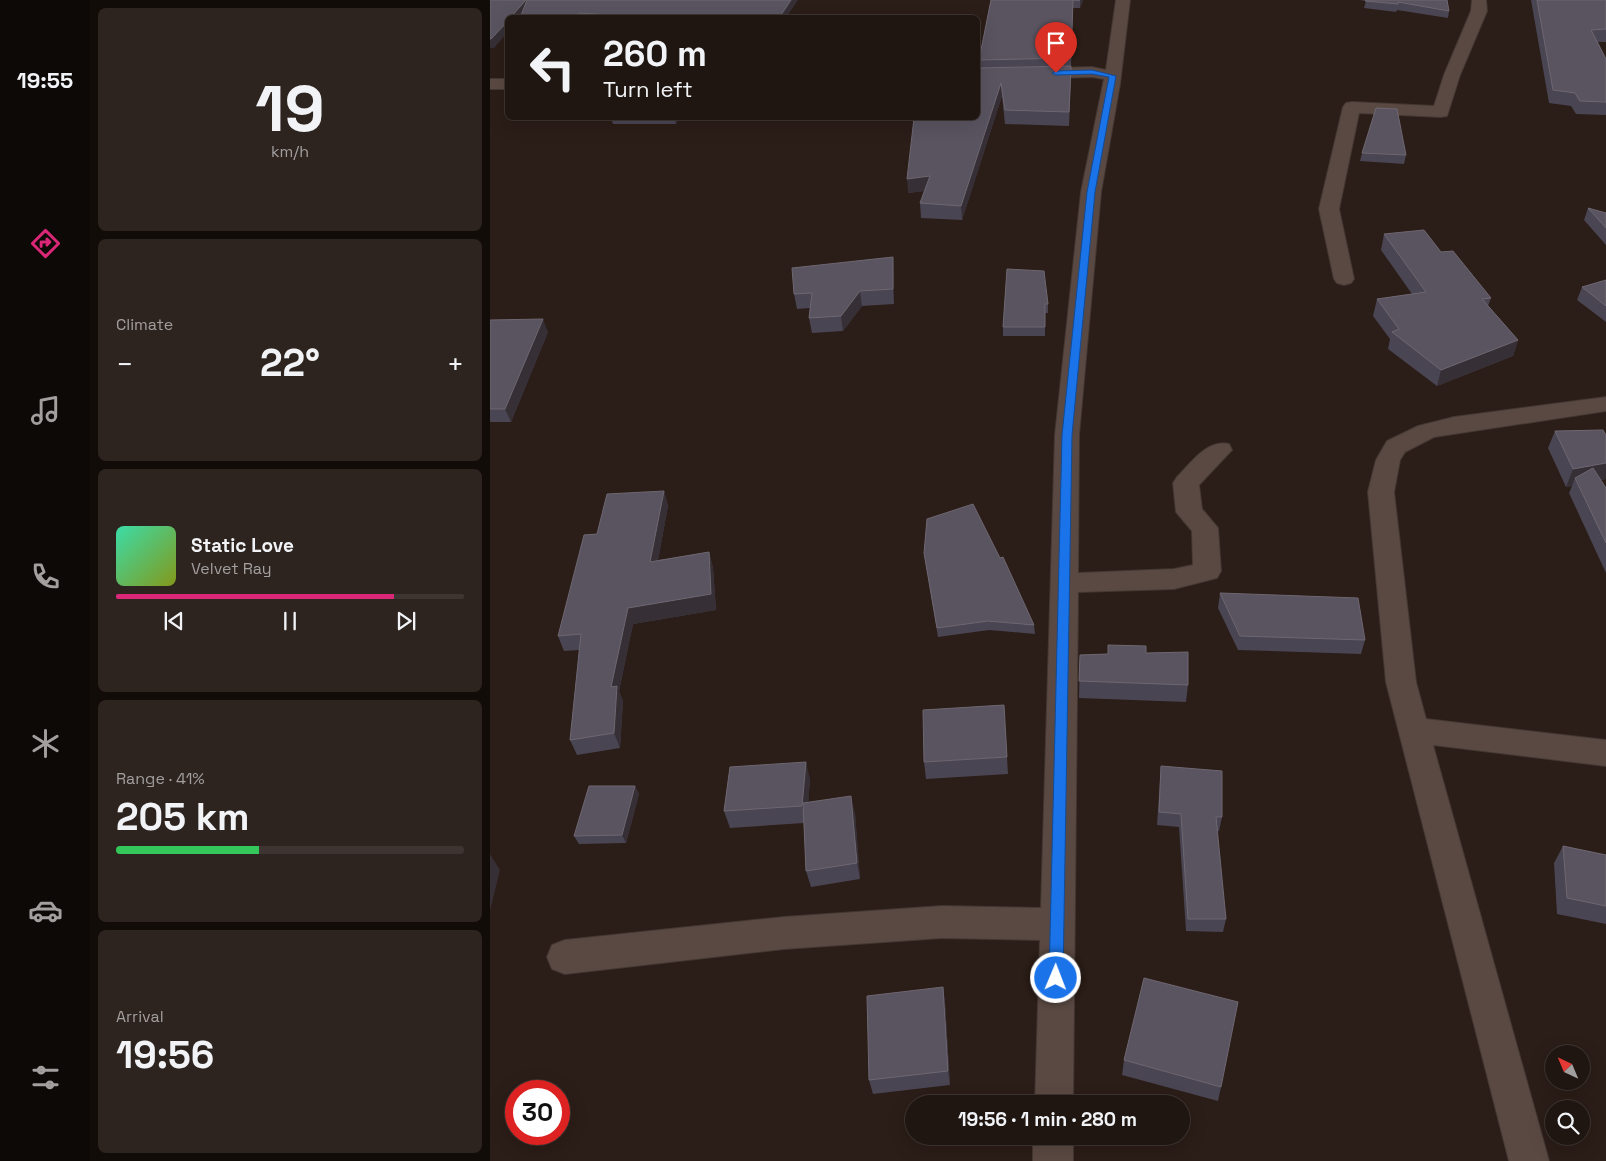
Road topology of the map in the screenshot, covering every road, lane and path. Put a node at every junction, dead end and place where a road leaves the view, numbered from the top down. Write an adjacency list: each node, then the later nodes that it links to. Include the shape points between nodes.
1 (1123, 0): 4 (street)
2 (1479, 0): 7 (street, via 1479,11 1452,75 1442,112 1352,107 1330,209)
3 (980, 75): 4 (street, via 1092,72)
4 (1113, 76): 10 (street, via 1091,192 1067,435)
5 (490, 84): 6 (street)
6 (505, 84)
7 (1344, 278)
8 (1606, 404): 11 (street, via 1427,431 1396,447 1388,460 1381,492 1401,682)
9 (1220, 450): 10 (street, via 1186,483 1189,512 1205,528 1207,572 1174,579)
10 (1064, 584): 13 (street)
11 (1414, 730): 12 (street); 18 (street)
12 (1606, 752)
13 (1057, 924): 14 (street, via 942,922 784,933); 15 (street)
14 (565, 957)
15 (1054, 1095)
16 (1053, 1145): 17 (street)
17 (1052, 1161)
18 (1528, 1161)

